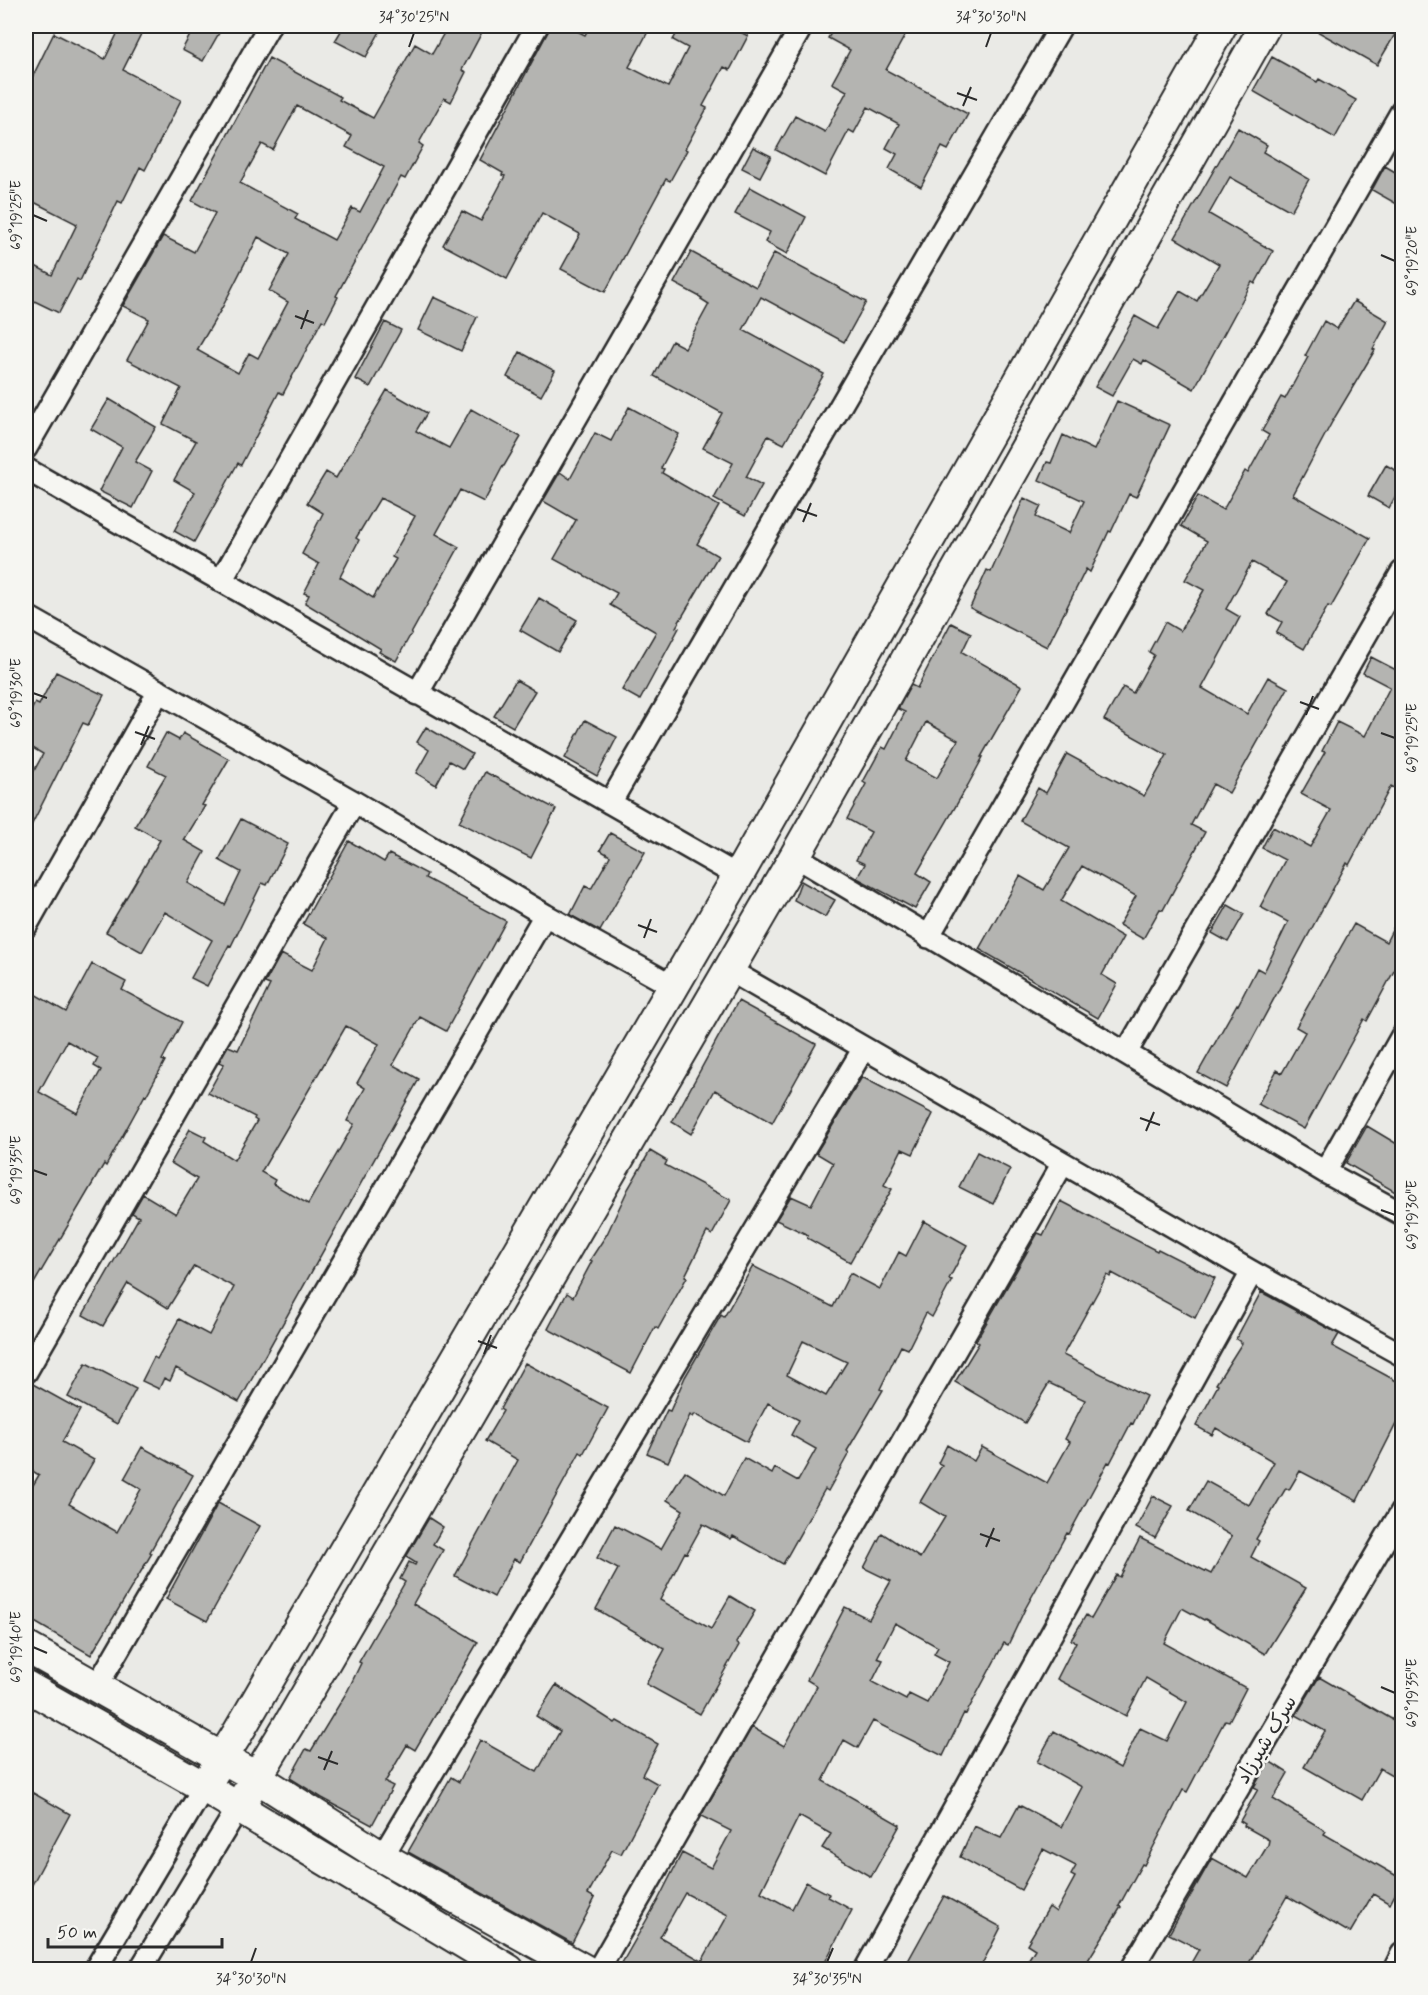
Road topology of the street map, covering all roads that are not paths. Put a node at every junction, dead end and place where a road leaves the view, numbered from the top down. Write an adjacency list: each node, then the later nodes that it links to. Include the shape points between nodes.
1 (268, 26): 8 (street)
2 (537, 26): 11 (street)
3 (802, 26): 14 (street)
4 (1061, 26): 17 (street)
5 (1221, 26): 15 (street)
6 (1265, 26): 18 (street)
7 (1402, 111): 23 (street)
8 (26, 448)
9 (26, 470): 11 (street)
10 (1402, 572): 28 (street)
11 (221, 581): 14 (street)
12 (26, 616): 13 (street)
13 (159, 691): 16 (street); 22 (street)
14 (417, 694): 17 (street)
15 (787, 790): 18 (street); 20 (street)
16 (354, 802): 21 (street); 34 (street)
17 (610, 803): 20 (street)
18 (821, 810): 19 (street)
19 (795, 856): 23 (street); 24 (street)
20 (738, 876): 25 (street)
21 (545, 915): 25 (street); 38 (street)
22 (26, 926)
23 (928, 936): 28 (street)
24 (729, 970): 27 (street); 40 (street)
25 (673, 986): 39 (street)
26 (1402, 1036): 30 (street)
27 (864, 1048): 29 (street); 43 (street)
28 (1126, 1053): 30 (street)
29 (1063, 1163): 32 (street); 49 (street)
30 (1325, 1172): 31 (street)
31 (1402, 1214)
32 (1252, 1272): 33 (street); 50 (street)
33 (1402, 1355)
34 (26, 1372)
35 (1402, 1511): 51 (street, سرک شیرزاد)
36 (26, 1647): 38 (street)
37 (26, 1686): 41 (street)
38 (97, 1686): 39 (street)
39 (222, 1757): 40 (street); 41 (street)
40 (256, 1777): 42 (street); 43 (street)
41 (204, 1787): 42 (street); 45 (street)
42 (238, 1808): 46 (street); 47 (street)
43 (381, 1857): 48 (street)
44 (1402, 1954): 52 (street)
45 (95, 1970)
46 (140, 1970)
47 (509, 1970)
48 (585, 1970)
49 (598, 1970)
50 (865, 1970)
51 (1131, 1970)
52 (1394, 1970)

